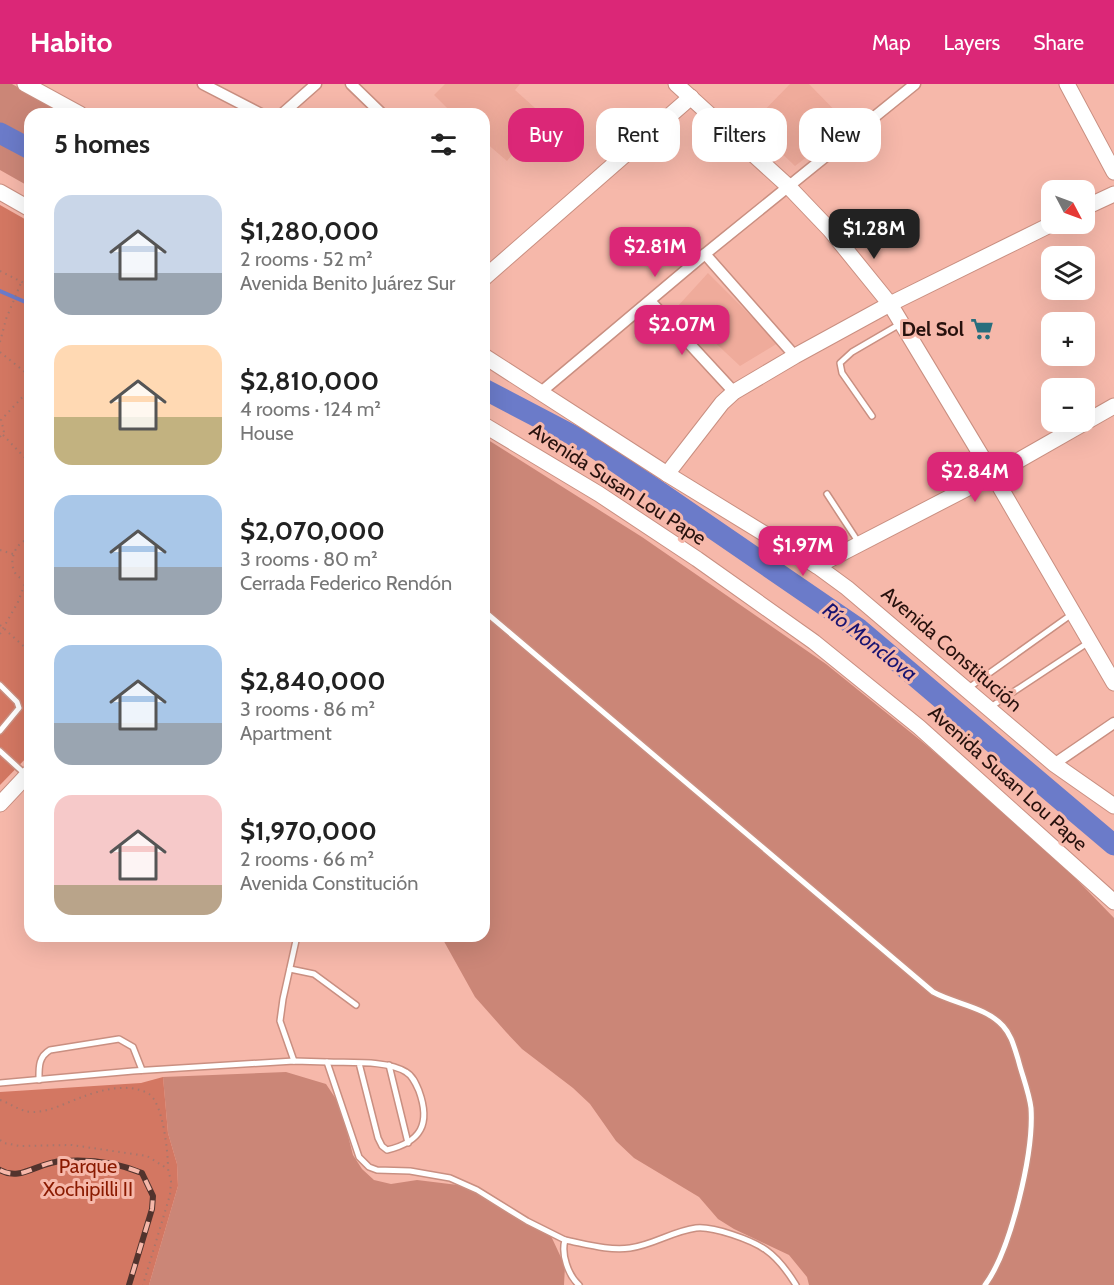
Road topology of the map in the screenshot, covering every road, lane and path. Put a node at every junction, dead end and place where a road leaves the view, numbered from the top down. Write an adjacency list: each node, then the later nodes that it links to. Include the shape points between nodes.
1 (26, 84): 9 (street)
2 (203, 84): 10 (street)
3 (316, 84): 11 (street)
4 (351, 84): 12 (street)
5 (676, 84): 8 (street)
6 (915, 84): 14 (street)
7 (1067, 84): 13 (street)
8 (691, 97): 14 (street); 22 (street)
9 (69, 108)
10 (249, 108)
11 (289, 108)
12 (376, 108)
13 (1114, 172)
14 (788, 186): 20 (street); 26 (street, via 830,230)
15 (0, 192): 18 (street)
16 (1114, 194): 17 (street)
17 (1095, 203)
18 (24, 205)
19 (1041, 229): 26 (street)
20 (705, 254): 25 (street); 30 (street)
21 (0, 271): 23 (path)
22 (490, 273)
23 (21, 283): 24 (path); 28 (path)
24 (24, 284)
25 (650, 301): 33 (street); 34 (street)
26 (890, 304): 27 (street); 30 (street)
27 (901, 323): 37 (lane, via 840,363 842,373); 43 (street)
28 (0, 342)
29 (0, 352): 32 (path)
30 (795, 356): 34 (street)
31 (490, 360): 33 (street, Avenida Constitución)
32 (24, 371)
33 (541, 392): 42 (street, Avenida Constitución)
34 (734, 392): 42 (street)
35 (24, 395): 38 (path)
36 (1114, 406): 43 (street)
37 (872, 416)
38 (1, 419): 40 (path)
39 (490, 429): 71 (street, Avenida Susan Lou Pape, via 599,494 814,642 928,735)
40 (1, 436): 41 (path)
41 (24, 457)
42 (667, 474): 49 (street, Avenida Constitución)
43 (993, 475): 46 (street); 52 (street)
44 (827, 494): 46 (lane)
45 (24, 542): 48 (path)
46 (860, 544): 49 (street)
47 (0, 550): 48 (path)
48 (13, 554): 50 (path, via 16,574)
49 (817, 566): 61 (street, Avenida Constitución)
50 (24, 580)
51 (24, 586): 55 (path)
52 (1073, 613): 57 (street); 61 (lane)
53 (490, 616): 90 (lane, via 933,992 990,1016 1011,1037 1031,1107 1030,1135 1003,1250)
54 (0, 625): 55 (path)
55 (4, 629): 56 (path); 58 (path)
56 (0, 634)
57 (1090, 641): 59 (street); 62 (lane)
58 (24, 647)
59 (1114, 683)
60 (0, 685): 64 (lane, via 19,708)
61 (966, 690): 62 (street, Avenida Constitución)
62 (988, 708): 66 (street, Avenida Constitución)
63 (1114, 723): 66 (street)
64 (0, 731)
65 (0, 751): 67 (lane)
66 (1054, 764): 70 (street, Avenida Constitución)
67 (24, 771)
68 (24, 778): 69 (street)
69 (0, 804)
70 (1114, 806)
71 (1114, 902)
72 (296, 942): 73 (lane)
73 (290, 969): 74 (lane, via 314,974); 75 (lane, via 280,1021)
74 (356, 1005)
75 (294, 1061): 76 (lane); 79 (lane)
76 (327, 1062): 77 (lane); 86 (lane, via 359,1157 369,1167 450,1178)
77 (359, 1064): 78 (lane); 84 (lane, via 380,1143 387,1150)
78 (389, 1065): 84 (lane); 84 (lane, via 412,1076 422,1100 422,1126)
79 (142, 1070): 80 (lane); 80 (lane, via 133,1047 119,1039 50,1050 40,1063)
80 (39, 1080): 81 (lane)
81 (0, 1083)
82 (0, 1100): 85 (path, via 21,1111 37,1112 118,1088 149,1094 158,1109 168,1150)
83 (0, 1140): 85 (path, via 20,1146 72,1145 147,1156)
84 (408, 1143)
85 (168, 1169): 87 (path, via 170,1195)
86 (565, 1240): 88 (lane, via 567,1262 573,1280); 89 (lane, via 628,1249 694,1228 708,1228 766,1250)
87 (143, 1285)
88 (579, 1285)
89 (796, 1285)
90 (985, 1285)

